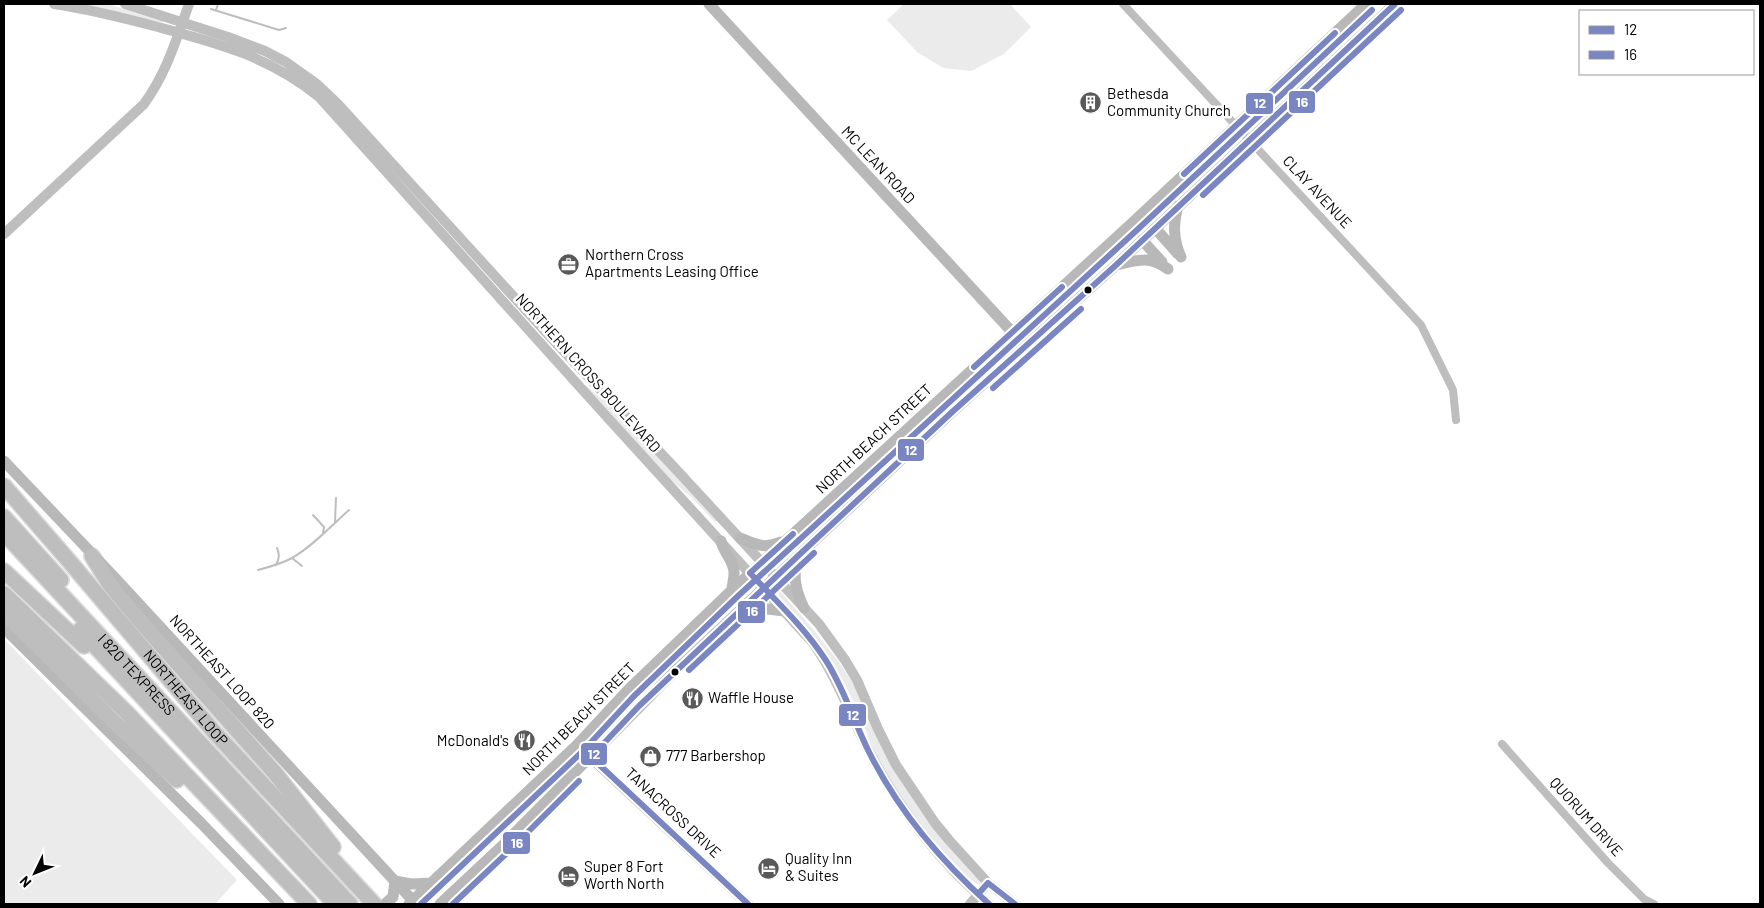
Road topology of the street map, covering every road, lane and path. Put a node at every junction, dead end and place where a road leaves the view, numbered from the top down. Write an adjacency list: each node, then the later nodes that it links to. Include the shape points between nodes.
1 (54, 4): 8 (street, NORTHERN CROSS BOULEVARD)
2 (126, 4): 8 (street, NORTHERN CROSS BOULEVARD)
3 (189, 4): 8 (street)
4 (708, 4): 16 (main road, MC LEAN ROAD)
5 (1123, 4): 9 (street, CLAY AVENUE)
6 (1366, 4): 9 (main road, NORTH BEACH STREET)
7 (1395, 4): 10 (main road)
8 (181, 27): 13 (street, via 174,51 144,104); 17 (street, NORTHERN CROSS BOULEVARD, via 278,68 319,97)
9 (1236, 124): 10 (street, CLAY AVENUE); 16 (main road, NORTH BEACH STREET)
10 (1250, 140): 11 (main road); 19 (street, CLAY AVENUE, via 1421,325 1453,390)
11 (1178, 206): 12 (main road); 12 (main road, via 1174,228 1181,257)
12 (1155, 228): 14 (main road)
13 (4, 234)
14 (1142, 240): 15 (main road); 15 (main road, via 1168,269 1149,259)
15 (1115, 266): 18 (main road)
16 (1012, 332): 18 (main road, MC LEAN ROAD); 25 (main road, NORTH BEACH STREET)
17 (539, 334): 24 (street, NORTHERN CROSS BOULEVARD); 26 (street, NORTHERN CROSS BOULEVARD)
18 (1026, 347): 28 (main road)
19 (1456, 420)
20 (4, 462): 29 (main road, NORTHEAST LOOP 820)
21 (4, 486): 53 (highway, NORTHEAST LOOP, via 214,733)
22 (4, 517): 42 (highway, via 107,633)
23 (4, 533): 42 (highway, I 820 TEXPRESS)
24 (740, 538): 25 (main road, via 769,546); 30 (street, NORTHERN CROSS BOULEVARD)
25 (788, 539): 30 (main road, NORTH BEACH STREET)
26 (721, 541): 32 (street, NORTHERN CROSS BOULEVARD); 35 (main road, via 733,566)
27 (4, 548): 46 (highway, I 820 TEXPRESS)
28 (799, 555): 33 (main road); 37 (main road, via 794,568 795,582)
29 (92, 556): 48 (main road, NORTHEAST LOOP 820); 53 (highway, via 110,585 298,800 372,891)
30 (762, 562): 32 (main road, NORTH BEACH STREET); 33 (street, NORTHERN CROSS BOULEVARD)
31 (4, 571): 46 (highway, via 77,639 201,769)
32 (750, 573): 34 (street, NORTHERN CROSS BOULEVARD); 35 (main road, NORTH BEACH STREET)
33 (776, 577): 34 (main road); 37 (street, NORTHERN CROSS BOULEVARD)
34 (764, 588): 38 (street, NORTHERN CROSS BOULEVARD); 40 (main road)
35 (732, 590): 43 (main road, NORTH BEACH STREET)
36 (4, 594): 47 (highway, via 126,712)
37 (804, 608): 50 (street, NORTHERN CROSS BOULEVARD, via 819,624 857,680 878,729 909,785 949,840)
38 (785, 611): 40 (main road, via 759,608); 52 (street, NORTHERN CROSS BOULEVARD, via 826,660 870,754 901,805)
39 (4, 612): 47 (highway, via 268,871)
40 (720, 629): 45 (main road)
41 (4, 630): 55 (main road, via 201,822)
42 (114, 651): 58 (highway, I 820 TEXPRESS)
43 (577, 744): 45 (street, TANACROSS DRIVE); 49 (main road, NORTH BEACH STREET)
44 (1502, 744): 64 (street, QUORUM DRIVE, via 1608,863 1644,899)
45 (591, 757): 59 (main road); 60 (street, TANACROSS DRIVE)
46 (214, 774): 57 (highway, I 820 TEXPRESS)
47 (284, 878): 56 (highway)
48 (395, 882): 49 (main road); 53 (main road, via 392,897); 54 (main road, NORTHEAST LOOP 820)
49 (433, 882): 54 (main road, NORTH BEACH STREET)
50 (988, 883): 51 (street, NORTHERN CROSS BOULEVARD); 52 (street)
51 (1002, 894): 62 (street); 63 (street, NORTHERN CROSS BOULEVARD)
52 (978, 895): 61 (street); 62 (street, NORTHERN CROSS BOULEVARD)
53 (377, 903)
54 (412, 903)
55 (279, 904)
56 (308, 904)
57 (335, 904)
58 (350, 904)
59 (440, 904)
60 (748, 904)
61 (970, 904)
62 (991, 904)
63 (1015, 904)
64 (1654, 904)

